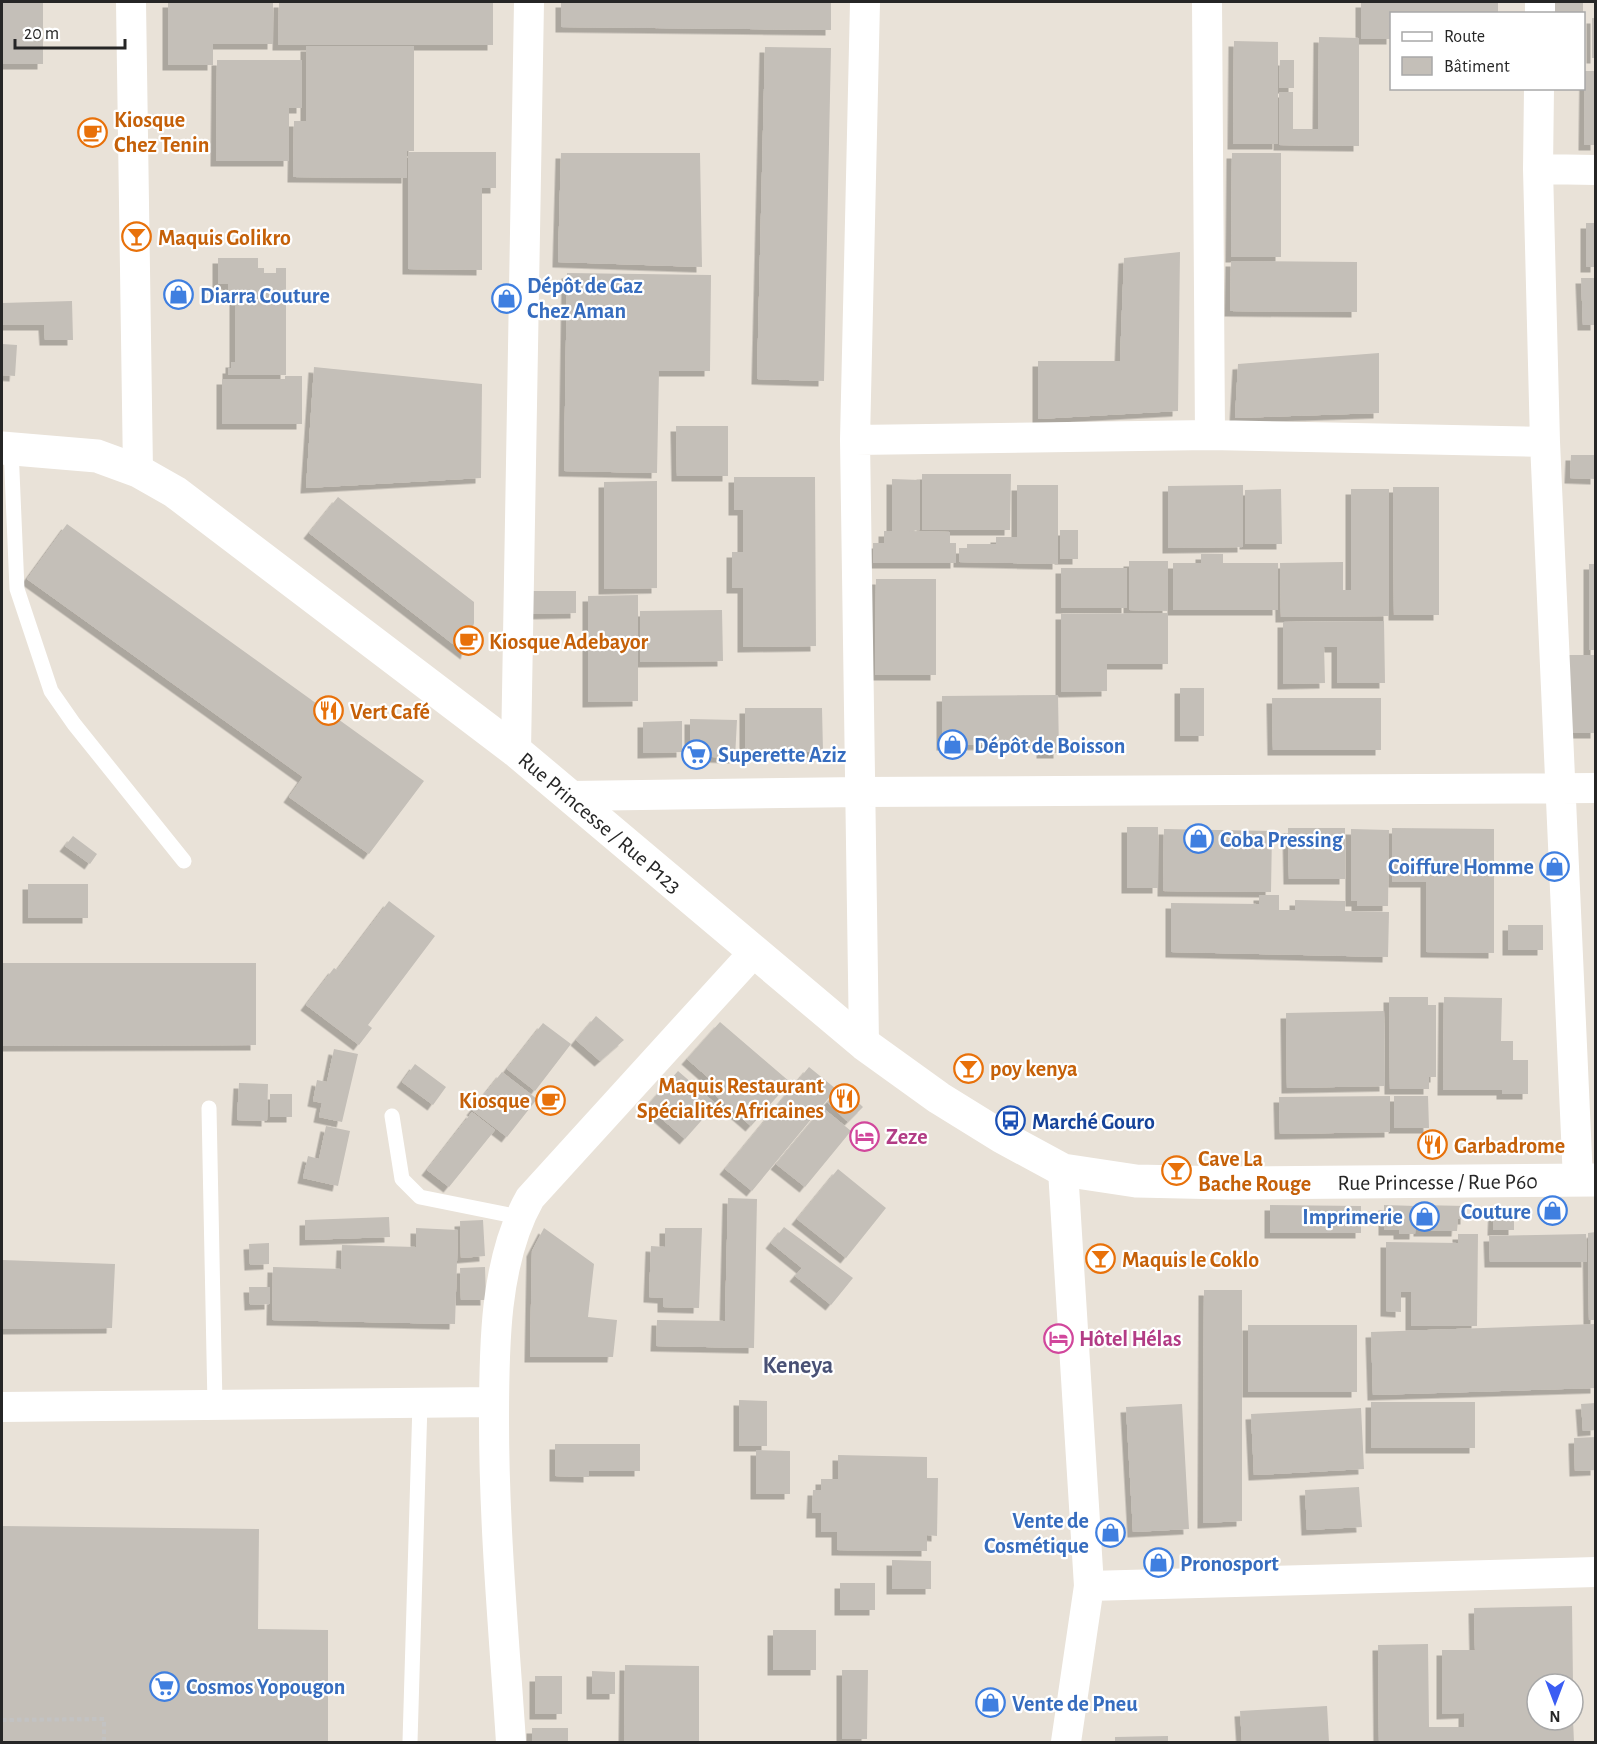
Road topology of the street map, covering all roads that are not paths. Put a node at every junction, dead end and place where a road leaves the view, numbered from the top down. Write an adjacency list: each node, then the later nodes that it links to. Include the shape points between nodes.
1 (131, 2): 12 (street)
2 (529, 2): 13 (street)
3 (865, 2): 9 (street)
4 (1206, 2): 8 (street)
5 (1539, 90): 6 (street)
6 (1538, 169): 7 (street); 10 (street)
7 (1596, 170)
8 (1210, 435): 9 (street); 10 (street)
9 (855, 440): 16 (street)
10 (1545, 442): 15 (street)
11 (6, 448): 12 (street, Rue Princesse / Rue P123, via 97,456); 18 (lane, via 17,590 51,691)
12 (138, 471): 13 (street, Rue Princesse / Rue P123, via 175,492)
13 (516, 751): 17 (street, Rue Princesse / Rue P123)
14 (1596, 788): 15 (street)
15 (1558, 789): 16 (street); 24 (street)
16 (861, 792): 17 (street); 20 (street)
17 (571, 796): 19 (street, Rue Princesse / Rue P123)
18 (184, 861)
19 (755, 951): 20 (street, Rue Princesse / Rue P123); 25 (street, via 530,1198)
20 (864, 1044): 23 (street, Rue Princesse / Rue P123, via 939,1098)
21 (209, 1108): 28 (lane)
22 (392, 1116): 25 (lane, via 402,1179 420,1197)
23 (1063, 1170): 24 (street, Rue Princesse / Rue P60, via 1170,1182); 31 (street)
24 (1587, 1180)
25 (519, 1217): 26 (street, via 494,1334)
26 (494, 1402): 27 (street); 33 (street, via 494,1497)
27 (420, 1403): 28 (street); 32 (lane)
28 (215, 1405): 29 (street)
29 (2, 1407)
30 (1596, 1572): 31 (street)
31 (1089, 1586): 34 (street)
32 (410, 1743)
33 (511, 1743)
34 (1066, 1743)

